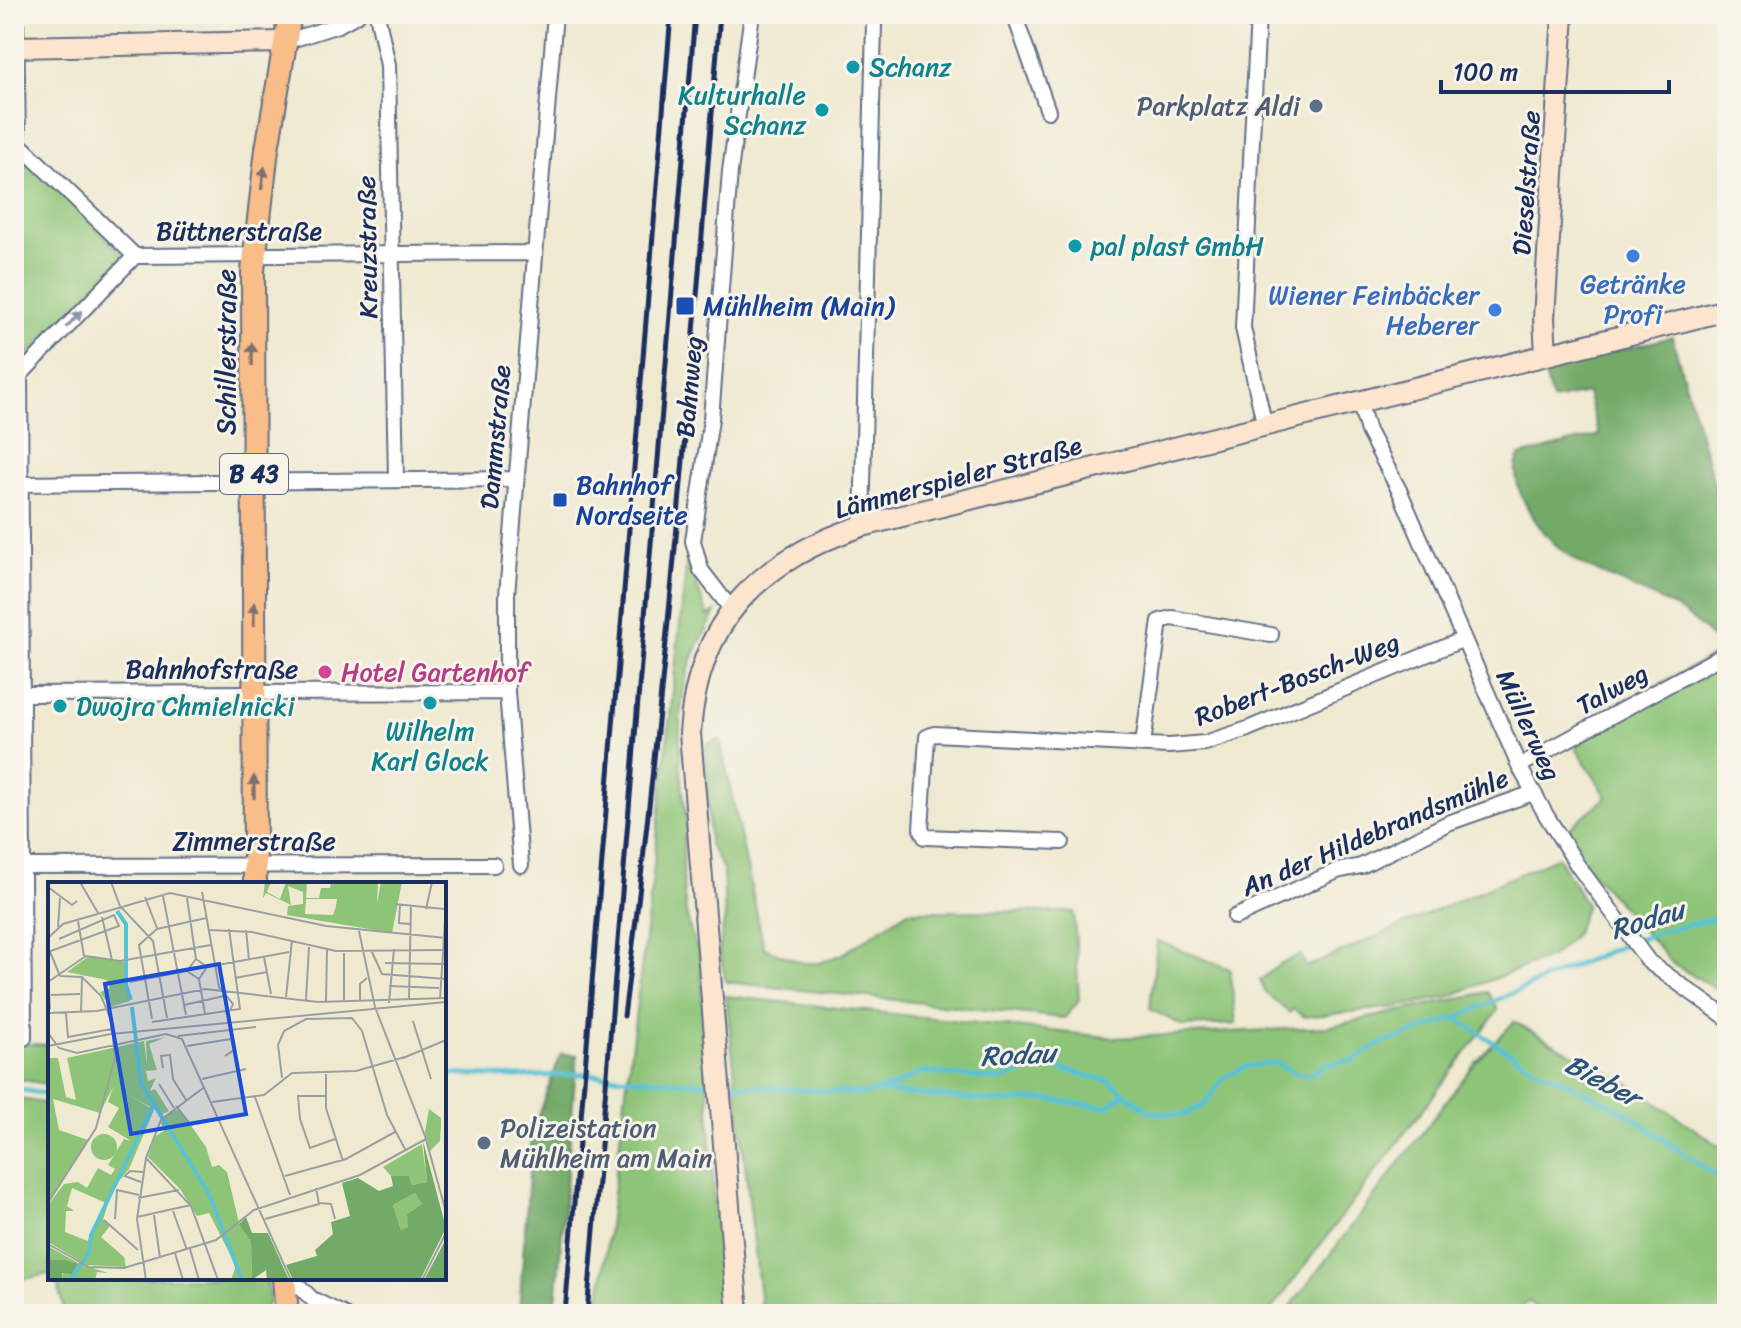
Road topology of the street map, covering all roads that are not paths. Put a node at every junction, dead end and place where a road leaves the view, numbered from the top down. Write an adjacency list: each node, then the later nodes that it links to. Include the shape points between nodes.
1 (16, 14): 12 (street)
2 (290, 14): 11 (main road, Schillerstraße / B 43)
3 (358, 14): 11 (street)
4 (377, 14): 17 (street, Kreuzstraße, via 388,65)
5 (555, 14): 15 (street, Dammstraße)
6 (752, 14): 29 (street, Bahnweg, via 730,171 709,438 693,541 701,570)
7 (877, 14): 28 (street)
8 (1014, 14): 13 (street)
9 (1258, 14): 23 (street, via 1243,328)
10 (1563, 14): 20 (main road, Dieselstraße)
11 (285, 42): 12 (main road); 16 (main road, Schillerstraße / B 43, one-way to 11)
12 (15, 47): 14 (street)
13 (1048, 111)
14 (16, 144): 18 (street)
15 (534, 253): 17 (street, Büttnerstraße); 24 (street, Dammstraße)
16 (254, 255): 17 (street, Büttnerstraße); 18 (street, Büttnerstraße); 26 (main road, Schillerstraße / B 43, one-way to 16)
17 (391, 255): 25 (street, Kreuzstraße)
18 (135, 256): 21 (street, one-way to 18)
19 (1727, 310): 20 (main road, Lämmerspieler Straße)
20 (1546, 355): 22 (main road, Lämmerspieler Straße)
21 (17, 373): 27 (street)
22 (1359, 401): 23 (main road, Lämmerspieler Straße); 31 (street, Müllerweg)
23 (1265, 427): 28 (main road, Lämmerspieler Straße)
24 (515, 479): 25 (street); 34 (street, Dammstraße)
25 (396, 480): 26 (street)
26 (254, 482): 27 (street); 33 (main road, Schillerstraße / B 43, one-way to 26)
27 (17, 484): 35 (street)
28 (862, 526): 29 (main road, Lämmerspieler Straße, via 796,554 760,579)
29 (731, 609): 51 (main road, Lämmerspieler Straße, via 701,667 690,733)
30 (1271, 635): 36 (street, Robert-Bosch-Weg, via 1172,618 1160,621)
31 (1464, 639): 36 (street, Robert-Bosch-Weg, via 1220,739 1191,745); 37 (street, Müllerweg)
32 (1727, 653): 37 (street, Talweg)
33 (254, 692): 34 (street, Bahnhofstraße); 35 (street, Bahnhofstraße); 43 (main road, B 43, one-way to 33)
34 (507, 692): 41 (street, Dammstraße)
35 (18, 694): 42 (street)
36 (1143, 744): 39 (street, Robert-Bosch-Weg, via 927,737 921,829 925,837)
37 (1519, 766): 38 (street, Müllerweg)
38 (1533, 793): 44 (street, An der Hildebrandsmühle, via 1448,823 1361,866 1337,871); 45 (street, Müllerweg, via 1578,866 1649,962)
39 (1062, 842)
40 (494, 865): 43 (street, Zimmerstraße)
41 (521, 865)
42 (19, 866): 43 (street, Zimmerstraße); 46 (street)
43 (254, 874)
44 (1235, 917)
45 (1727, 1018)
46 (24, 1038)
47 (284, 1280): 49 (main road)
48 (293, 1280): 50 (street, via 312,1299)
49 (287, 1314)
50 (343, 1314)
51 (738, 1314)

